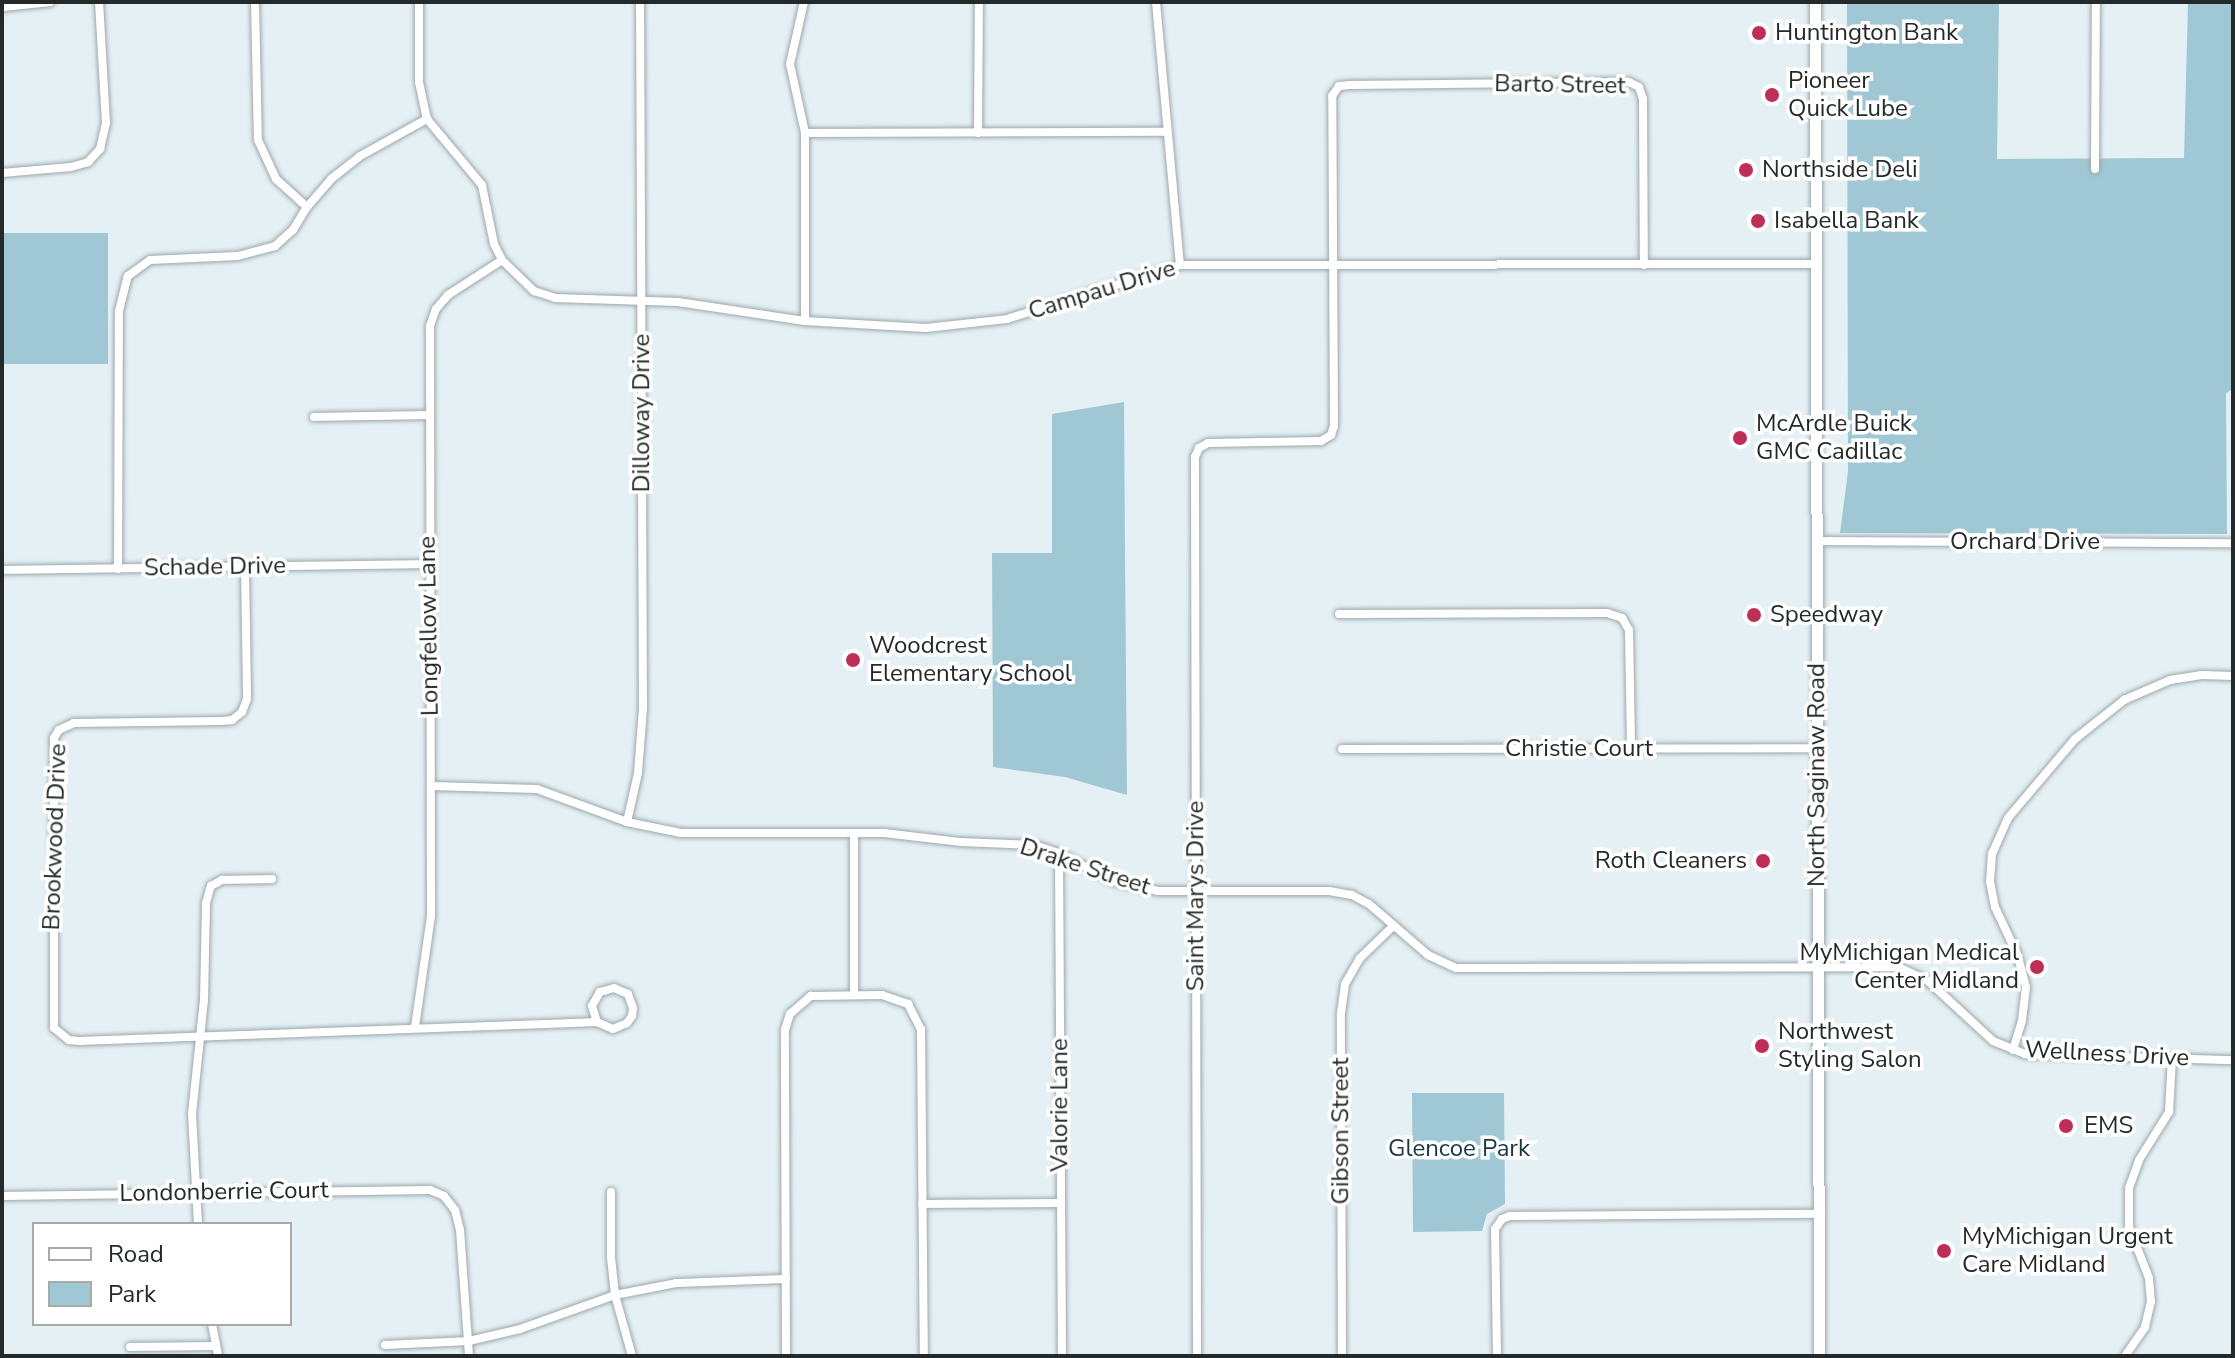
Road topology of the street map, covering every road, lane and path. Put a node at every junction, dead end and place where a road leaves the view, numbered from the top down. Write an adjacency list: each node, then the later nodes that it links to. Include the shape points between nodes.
1 (50, 2): 11 (street)
2 (99, 2): 17 (street, via 106,123 100,149 88,162 71,167)
3 (255, 2): 18 (street, via 258,140 276,179)
4 (419, 2): 12 (street, via 419,82)
5 (640, 2): 24 (street, Dilloway Drive)
6 (804, 2): 14 (street, via 790,64)
7 (979, 2): 15 (street)
8 (1156, 2): 13 (street)
9 (1815, 2): 20 (main road, North Saginaw Road)
10 (2096, 2): 16 (street)
11 (2, 7)
12 (427, 119): 18 (street, via 360,156); 19 (street, via 482,185)
13 (1165, 132): 15 (street); 21 (street)
14 (805, 133): 15 (street); 25 (street)
15 (978, 133)
16 (2095, 169)
17 (2, 173)
18 (307, 207): 32 (street, via 275,246 238,256 150,260 128,276 121,293)
19 (502, 260): 24 (street, Campau Drive, via 534,291 555,298); 26 (street, Longfellow Lane, via 448,295 436,309 427,348)
20 (1816, 264): 22 (street, Campau Drive); 28 (main road, North Saginaw Road)
21 (1180, 265): 23 (street, Campau Drive); 25 (street, Campau Drive, via 1007,319 971,325 880,328)
22 (1644, 265): 23 (street, Campau Drive); 23 (street, Barto Street, via 1643,99 1639,87 1629,82 1339,86 1332,96)
23 (1333, 266): 44 (street, Saint Marys Drive, via 1331,435 1321,441 1208,443 1199,448 1194,469)
24 (642, 302): 25 (street, Campau Drive, via 678,302); 40 (street, Dilloway Drive, via 643,708 638,773)
25 (805, 321)
26 (427, 415): 27 (street); 30 (street, Longfellow Lane)
27 (314, 417)
28 (1816, 541): 29 (street, Orchard Drive); 36 (main road, North Saginaw Road)
29 (2233, 543)
30 (428, 564): 31 (street, Schade Drive); 39 (street, Longfellow Lane)
31 (245, 567): 32 (street, Schade Drive); 50 (street, Brookwood Drive, via 247,699 242,712 222,721 74,723 54,738 52,1018 61,1035 79,1041)
32 (118, 569): 33 (street, Schade Drive)
33 (2, 570)
34 (1339, 614): 38 (street, via 1607,613 1622,618 1629,630)
35 (2233, 676): 51 (street, via 2170,680 2124,700 2075,739 2008,818 1992,854 1990,882 2026,987)
36 (1817, 748): 38 (street, Christie Court); 46 (main road, North Saginaw Road)
37 (1342, 749): 38 (street, Christie Court)
38 (1631, 749)
39 (432, 786): 40 (street, Drake Street, via 537,789); 49 (street, Longfellow Lane, via 431,916)
40 (627, 822): 41 (street, Drake Street, via 681,833)
41 (854, 833): 42 (street, Drake Street, via 1018,843); 47 (street)
42 (1059, 853): 44 (street, Drake Street, via 1135,888); 57 (street, Valorie Lane)
43 (272, 879): 50 (street, via 222,880 211,886)
44 (1196, 892): 45 (street, Drake Street, via 1329,891 1352,895); 73 (street, Saint Marys Drive)
45 (1394, 925): 46 (street, Drake Street, via 1428,955 1456,968); 74 (street, Gibson Street, via 1360,958 1345,984 1341,1013)
46 (1818, 966): 51 (street, Wellness Drive, via 1892,966 1913,972 1982,1032); 59 (main road, North Saginaw Road)
47 (854, 995): 58 (street, via 896,997 908,1004 921,1029); 61 (street, via 811,996 790,1014 785,1030)
48 (597, 1022): 48 (street, via 613,1029 627,1023 633,1008 628,994 614,988 600,992 592,1006); 49 (street)
49 (415, 1027): 50 (street)
50 (199, 1038): 54 (street, via 192,1114)
51 (2013, 1050): 52 (street, Wellness Drive, via 2044,1056)
52 (2172, 1058): 53 (street, Wellness Drive); 77 (street, via 2169,1112 2139,1160 2129,1188 2129,1227 2149,1278 2151,1302 2145,1327)
53 (2233, 1060)
54 (196, 1192): 56 (street, Londonberrie Court); 60 (street); 64 (street, Londonberrie Court, via 413,1188 444,1196 460,1230)
55 (611, 1192): 62 (street)
56 (2, 1196)
57 (1061, 1203): 58 (street); 72 (street, Valorie Lane)
58 (922, 1204): 71 (street)
59 (1818, 1214): 75 (street, via 1502,1219 1495,1229); 76 (main road, North Saginaw Road)
60 (198, 1222)
61 (786, 1279): 62 (street, via 676,1283); 70 (street)
62 (615, 1295): 64 (street); 69 (street)
63 (212, 1326): 67 (street)
64 (469, 1341): 65 (street); 68 (street)
65 (385, 1345)
66 (130, 1347): 67 (street)
67 (217, 1351)
68 (469, 1356)
69 (632, 1356)
70 (786, 1356)
71 (924, 1356)
72 (1062, 1356)
73 (1197, 1356)
74 (1342, 1356)
75 (1497, 1356)
76 (1819, 1356)
77 (2125, 1356)

